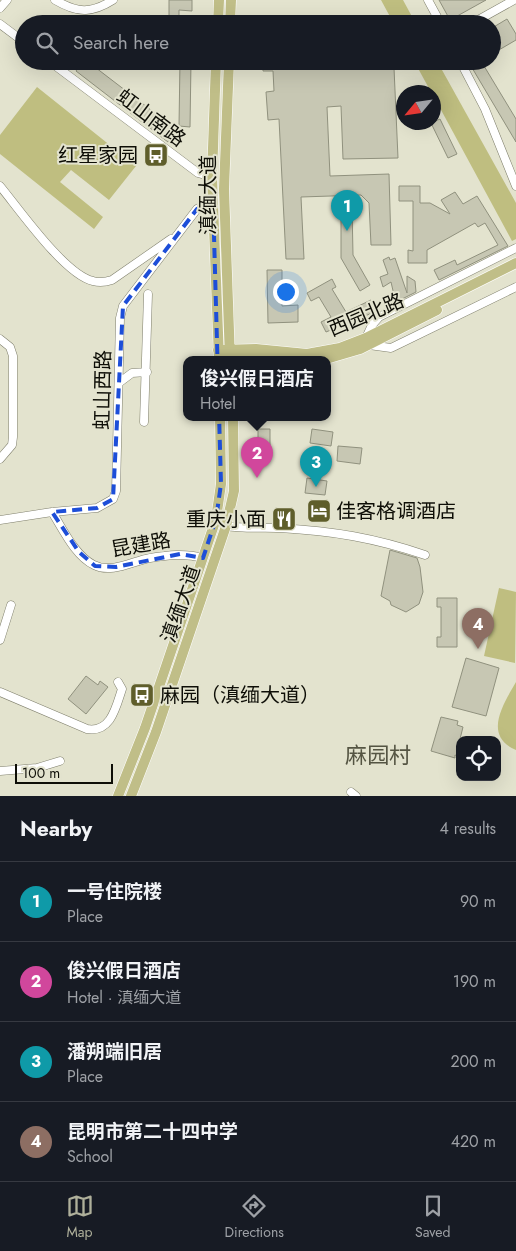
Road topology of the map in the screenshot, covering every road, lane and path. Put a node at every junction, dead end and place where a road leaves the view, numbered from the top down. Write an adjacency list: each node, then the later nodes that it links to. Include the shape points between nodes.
1 (6, 0): 8 (street)
2 (55, 0): 3 (street, via 69,9 83,11 94,10)
3 (113, 0)
4 (219, 0): 9 (main road)
5 (231, 0): 10 (main road)
6 (428, 0): 11 (street)
7 (514, 0): 12 (street)
8 (0, 8)
9 (218, 15)
10 (230, 15)
11 (436, 15)
12 (487, 15)
13 (0, 24): 14 (street)
14 (15, 35)
15 (61, 70): 21 (street, 虹山南路, via 198,173)
16 (216, 70): 21 (main road, 滇缅大道)
17 (229, 70): 35 (main road, 滇缅大道, via 224,189)
18 (465, 70): 20 (street, via 485,109)
19 (516, 167): 20 (street)
20 (508, 171): 23 (street)
21 (212, 176): 24 (main road, 滇缅大道)
22 (0, 186): 25 (street, via 61,258 92,281 112,280)
23 (516, 186)
24 (213, 200): 25 (street, 虹山西路, via 197,209); 34 (main road, 滇缅大道)
25 (175, 236): 39 (street, 虹山西路, via 123,306 120,318)
26 (516, 248): 33 (street, via 379,317)
27 (516, 263): 31 (main road, 西园北路)
28 (516, 270): 31 (main road, 西园北路)
29 (516, 287): 33 (street, via 391,348)
30 (148, 294): 38 (street)
31 (392, 329): 33 (main road, 西园北路)
32 (0, 339): 43 (street, via 10,347 13,356 13,437 12,444)
33 (367, 342): 35 (main road, 西园北路, via 318,353); 37 (main road, 西园北路, via 342,356)
34 (218, 355): 35 (main road, 西园北路)
35 (230, 355): 36 (main road, 西园北路)
36 (242, 356)
37 (331, 358)
38 (146, 372): 39 (street, via 132,373); 42 (street)
39 (120, 382): 44 (street, 虹山西路, via 116,491 113,499 97,508)
40 (220, 421): 48 (main road, 滇缅大道, via 221,484 216,519)
41 (233, 421): 46 (main road, 滇缅大道, via 234,492)
42 (144, 422)
43 (0, 459)
44 (52, 512): 45 (street, 虹山西路); 48 (street, 昆建路, via 79,552 95,566 116,567 180,554)
45 (0, 520)
46 (226, 526): 47 (street, via 371,538); 56 (main road, 滇缅大道)
47 (425, 555)
48 (203, 558): 55 (main road, 滇缅大道, via 145,728)
49 (11, 605): 50 (street)
50 (0, 640)
51 (118, 682): 52 (street, via 122,689 112,717 96,729 87,729)
52 (0, 692)
53 (60, 761): 54 (street, via 37,768)
54 (0, 771)
55 (118, 796)
56 (131, 796)

